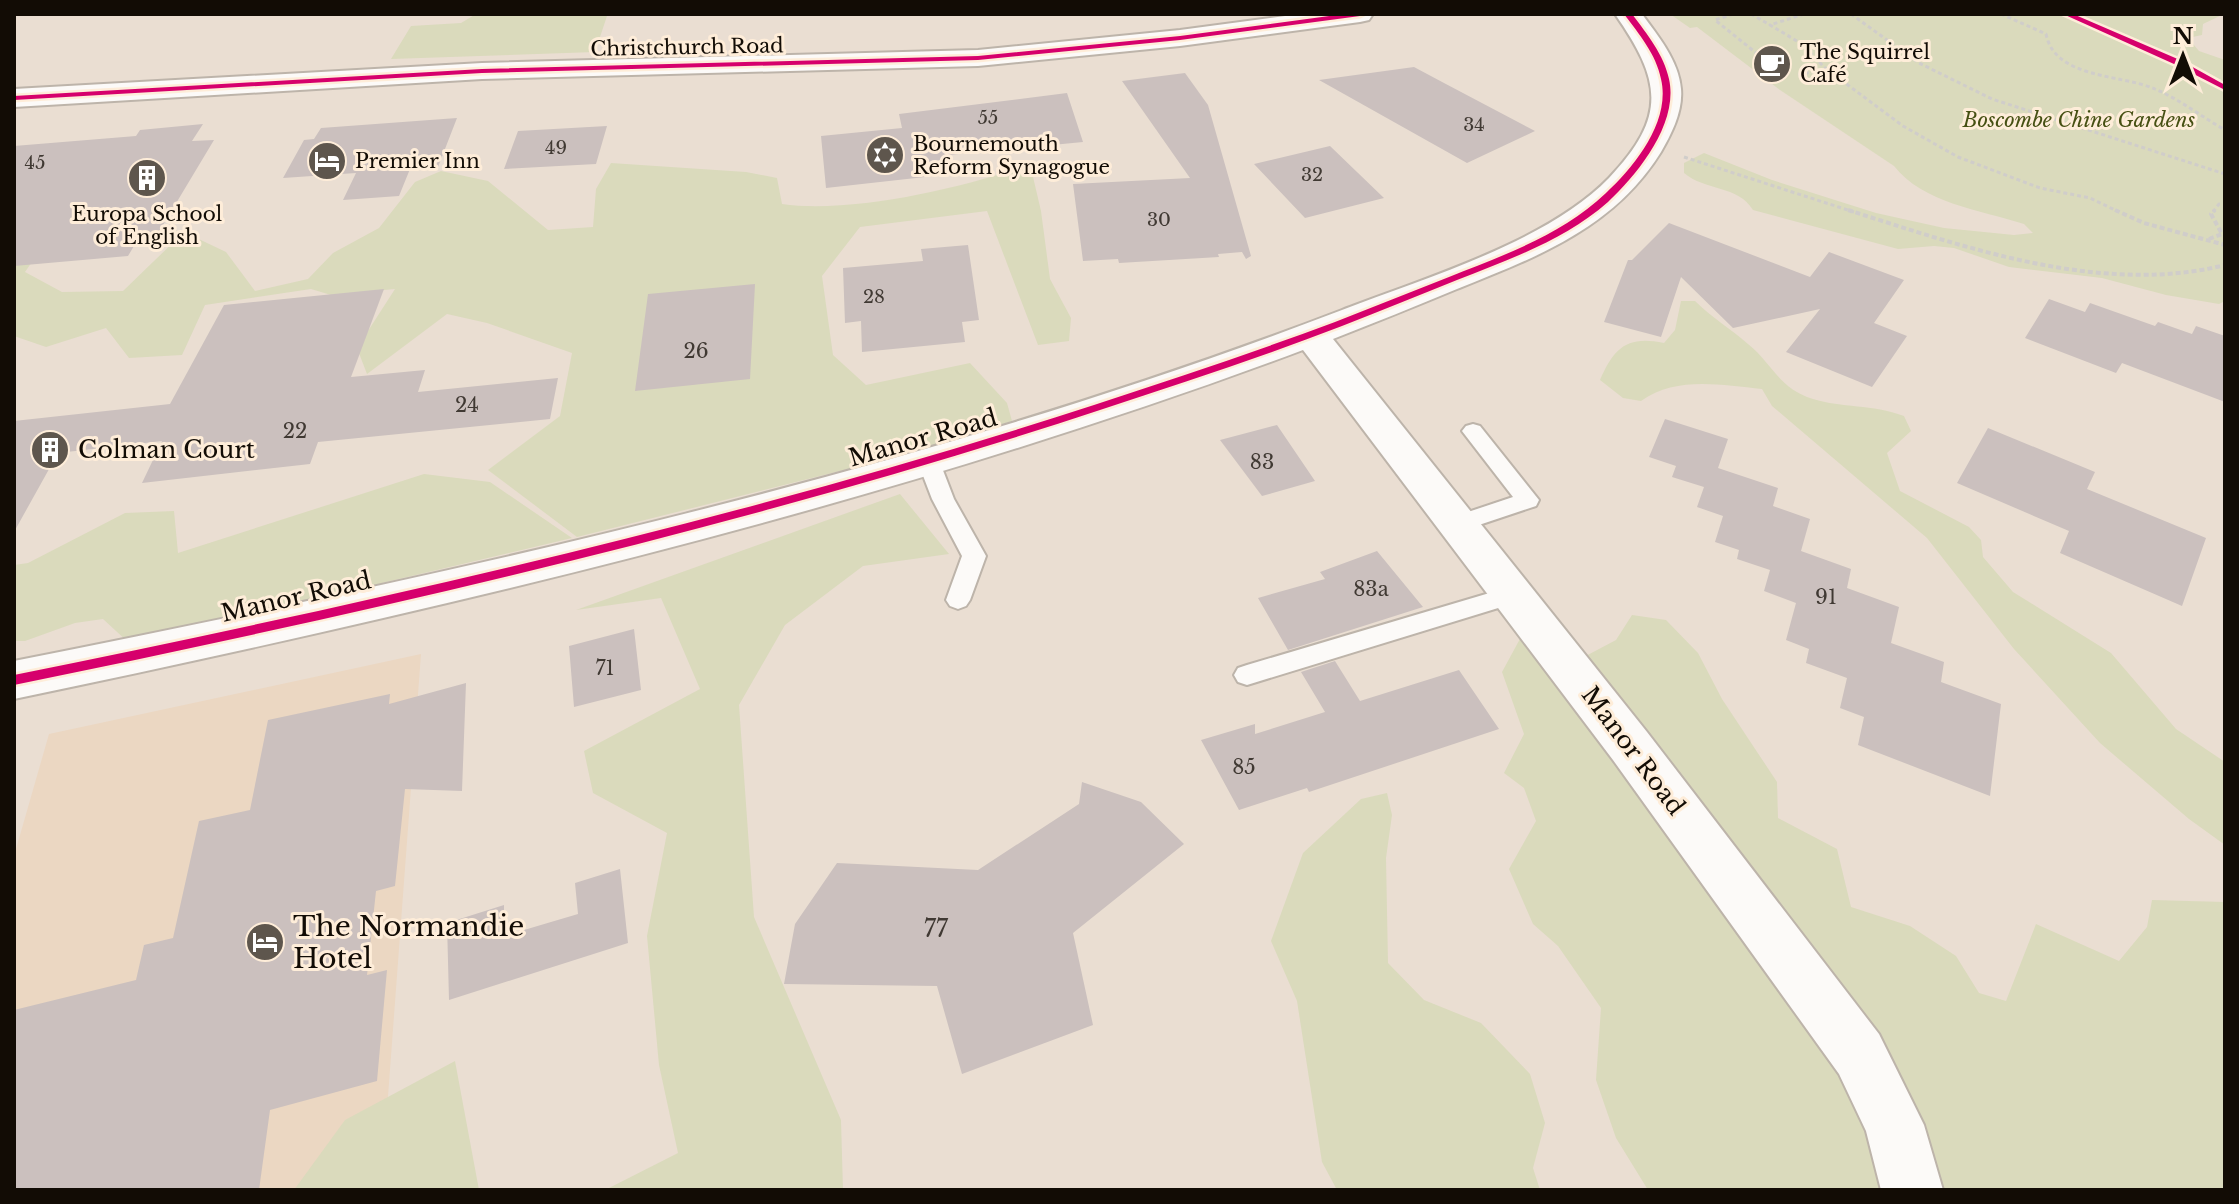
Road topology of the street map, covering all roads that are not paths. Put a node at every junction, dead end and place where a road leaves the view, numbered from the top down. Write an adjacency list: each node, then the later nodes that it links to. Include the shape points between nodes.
1 (1360, 14): 3 (street, Christchurch Road, via 978,58 482,71)
2 (1628, 14): 4 (street, Manor Road, via 1655,54 1667,98 1650,147 1628,176 1559,234)
3 (14, 98)
4 (1311, 336): 6 (street, Manor Road); 7 (street, Manor Road)
5 (1473, 431): 7 (lane, via 1528,500)
6 (928, 460): 9 (lane, via 974,556); 11 (street, Manor Road, via 484,576)
7 (1458, 524): 8 (street, Manor Road)
8 (1513, 595): 10 (lane); 12 (street, Manor Road, via 1859,1054 1894,1125)
9 (958, 600)
10 (1247, 675)
11 (14, 680)
12 (1912, 1190)

